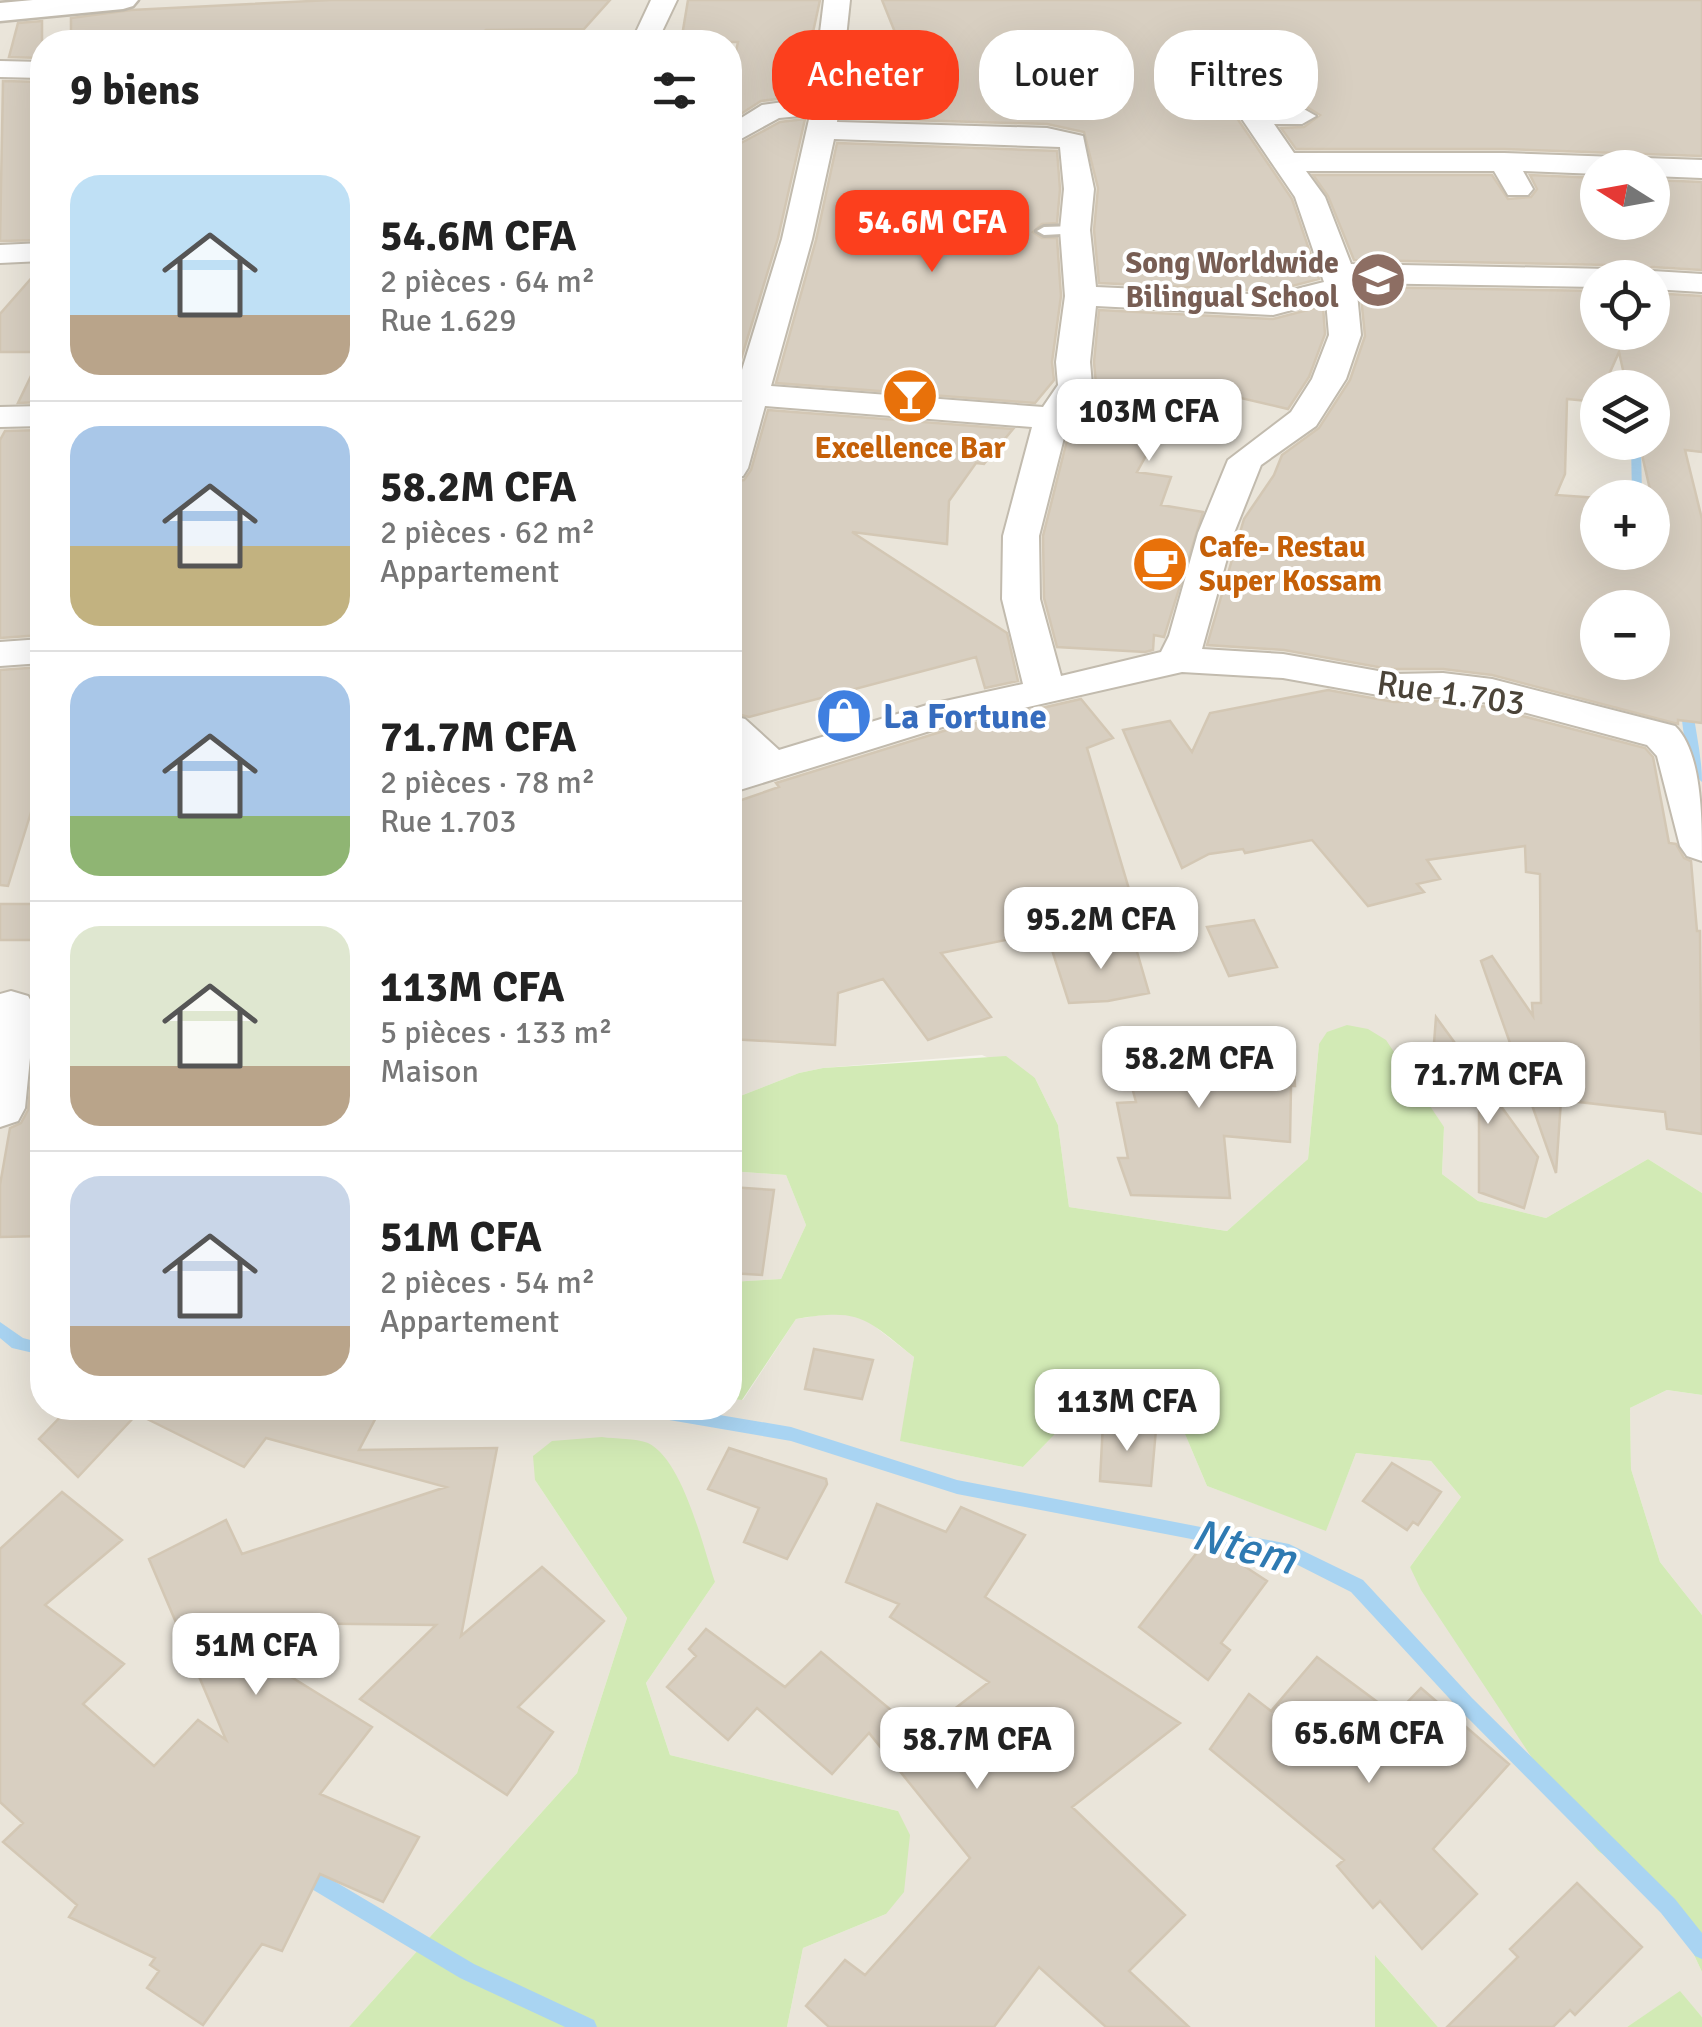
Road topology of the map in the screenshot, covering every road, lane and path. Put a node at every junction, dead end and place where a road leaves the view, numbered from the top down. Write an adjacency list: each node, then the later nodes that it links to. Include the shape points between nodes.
1 (124, 0): 4 (street)
2 (664, 0): 5 (street)
3 (837, 0): 6 (street)
4 (0, 12)
5 (650, 30)
6 (834, 30)
7 (0, 69): 8 (street)
8 (30, 70)
9 (772, 112): 13 (street)
10 (823, 120): 25 (street, via 797,239)
11 (858, 120): 24 (street, via 1070,139 1079,188 1060,230)
12 (1257, 120): 15 (street)
13 (742, 130)
14 (1513, 132): 17 (street)
15 (1285, 162): 17 (street); 21 (street, via 1326,196)
16 (1702, 169): 17 (street)
17 (1516, 171)
18 (30, 253): 19 (street)
19 (0, 254)
20 (1580, 278): 21 (street)
21 (1340, 280): 24 (street, via 1273,305); 32 (street, via 1345,335 1329,379 1304,419 1246,460)
22 (1670, 281): 23 (street)
23 (1702, 284)
24 (1081, 296): 29 (street, via 1075,385)
25 (742, 390)
26 (742, 393): 29 (street)
27 (30, 416): 28 (street)
28 (0, 417)
29 (1052, 418): 33 (street, via 1021,536 1022,599)
30 (30, 652): 31 (street)
31 (0, 654)
32 (1177, 660): 33 (street, Rue 1.703); 37 (street, Rue 1.703, via 1492,691 1660,735 1678,756)
33 (1045, 690): 35 (street, Rue 1.703)
34 (742, 739): 35 (street)
35 (770, 764): 36 (street, Rue 1.703)
36 (742, 774)
37 (1702, 846)
38 (18, 1004): 39 (street)
39 (0, 1108)

